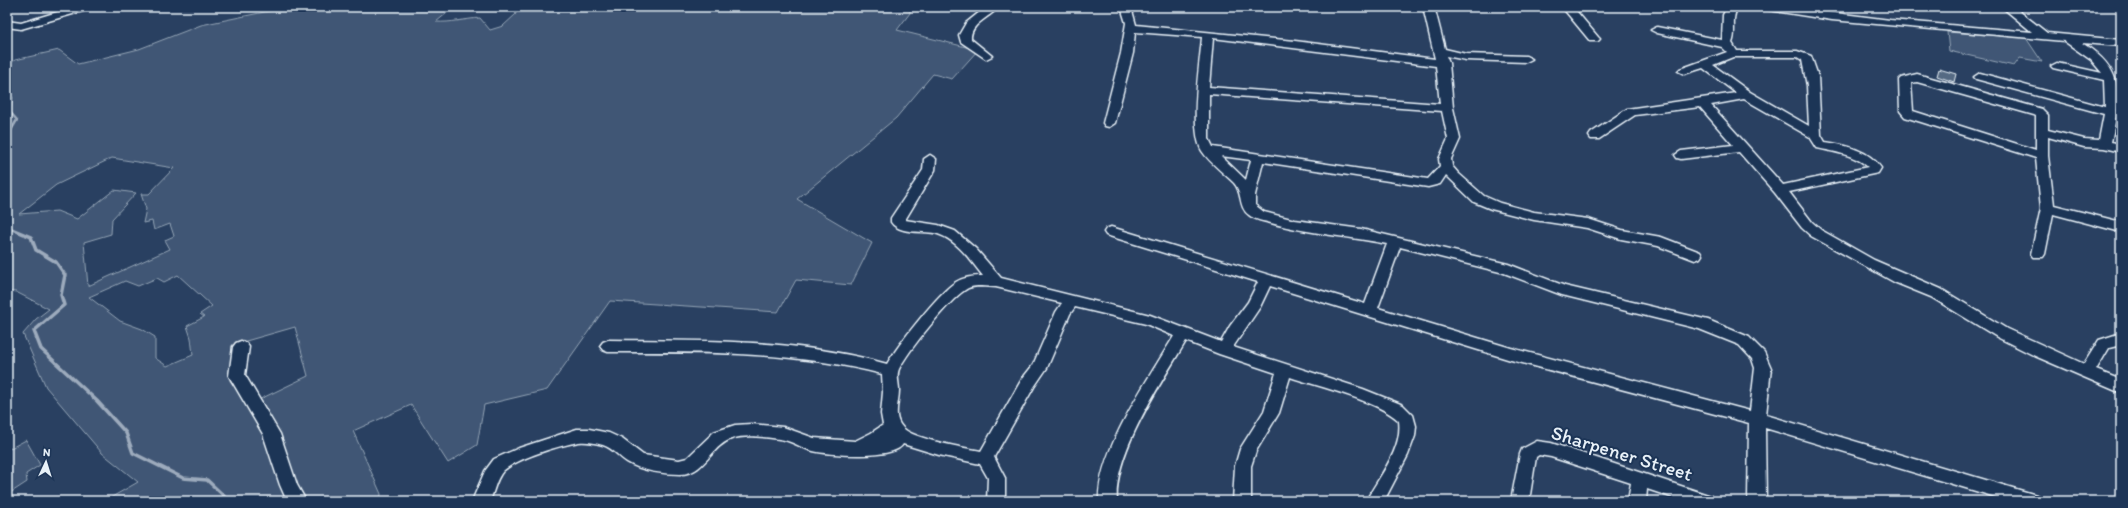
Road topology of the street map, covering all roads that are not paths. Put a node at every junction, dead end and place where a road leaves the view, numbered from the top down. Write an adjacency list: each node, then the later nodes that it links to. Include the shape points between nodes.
1 (86, 7): 12 (street, via 21,26)
2 (993, 7): 21 (street, via 979,17 964,37)
3 (1126, 7): 13 (street, via 1131,19)
4 (1428, 7): 5 (street); 22 (street)
5 (1445, 7)
6 (1567, 7): 18 (street)
7 (1733, 7): 20 (street, via 1729,11)
8 (1770, 7): 11 (street)
9 (1854, 7): 11 (street)
10 (2007, 7): 16 (street)
11 (1863, 20): 16 (street)
12 (7, 24)
13 (1130, 28): 15 (street); 34 (street, via 1126,61)
14 (1657, 30): 20 (street)
15 (1208, 36): 22 (street); 29 (street)
16 (2044, 37): 17 (street)
17 (2065, 38): 19 (street); 28 (street, via 2103,65)
18 (1594, 39)
19 (2121, 43)
20 (1729, 49): 24 (street); 36 (street, via 1797,54 1806,57 1812,82)
21 (986, 56)
22 (1441, 58): 23 (street, via 1456,55); 32 (street)
23 (1526, 59)
24 (1705, 64): 26 (street); 30 (street)
25 (2057, 66): 28 (street)
26 (1684, 71)
27 (1980, 77): 33 (street)
28 (2113, 86): 33 (street)
29 (1203, 90): 32 (street); 41 (street, via 1203,139)
30 (1746, 95): 31 (street); 36 (street)
31 (1703, 103): 37 (street, via 1631,112); 39 (street)
32 (1447, 108): 46 (street, via 1454,139 1445,159)
33 (2111, 112): 38 (street)
34 (1109, 123)
35 (2042, 132): 38 (street, via 2084,143); 43 (street); 43 (street, via 2043,117 2038,112 1917,78 1905,80 1906,111 1909,114)
36 (1815, 135): 47 (street, via 1821,145 1867,159 1875,168)
37 (1595, 136)
38 (2104, 144): 40 (street)
39 (1741, 148): 42 (street); 47 (street)
40 (2121, 148)
41 (1208, 150): 44 (street); 48 (street, via 1241,183)
42 (1681, 155)
43 (2042, 156): 49 (street)
44 (1258, 158): 46 (street, via 1428,183 1435,182); 48 (street)
45 (930, 159): 56 (street, via 929,170 898,218 898,222 943,231 956,237)
46 (1446, 166): 54 (street, via 1453,176 1480,199 1496,206 1534,216 1588,224 1660,242)
47 (1780, 190): 66 (street, via 1807,225 1825,239 1899,278 1936,293 2002,333)
48 (1248, 195): 52 (street, via 1248,205 1252,211 1271,220)
49 (2048, 208): 50 (street); 53 (street)
50 (2121, 227)
51 (1111, 232): 55 (street)
52 (1396, 242): 58 (street); 68 (street, via 1508,269 1562,290 1703,324 1744,341 1759,356 1763,368)
53 (2038, 254)
54 (1695, 255)
55 (1266, 279): 58 (street); 63 (street, via 1255,303)
56 (996, 282): 57 (street); 65 (street, via 971,282 959,286 926,323)
57 (1072, 301): 59 (street, via 1150,320); 70 (street, via 1064,312 1039,368)
58 (1370, 310): 68 (street, via 1511,354)
59 (1183, 333): 63 (street); 75 (street, via 1119,446 1109,480 1106,497)
60 (2121, 339): 66 (street, via 2104,344)
61 (608, 346): 65 (street, via 746,347 836,358)
62 (241, 347): 72 (street, via 237,376 261,410 280,455)
63 (1224, 350): 64 (street)
64 (1285, 370): 76 (street, via 1271,413 1248,449 1244,466); 77 (street, via 1357,394 1404,414 1408,426 1405,442)
65 (891, 371): 69 (street, via 888,414)
66 (2087, 372): 67 (street)
67 (2121, 387)
68 (1757, 419): 81 (street); 82 (street)
69 (895, 431): 70 (street, via 956,453); 73 (street, via 896,442 878,448 815,445 785,434 737,431 720,437 686,467 673,467 634,458 611,441 593,436 577,436 529,451 499,464)
70 (986, 458): 74 (street, via 997,478)
71 (1640, 480): 78 (street, Sharpener Street, via 1551,450 1537,448 1528,454); 79 (street); 80 (street, Sharpener Street)
72 (291, 498)
73 (481, 501)
74 (996, 501)
75 (1108, 501)
76 (1242, 501)
77 (1375, 501)
78 (1520, 501)
79 (1636, 501)
80 (1706, 501)
81 (1757, 501)
82 (2033, 501)

